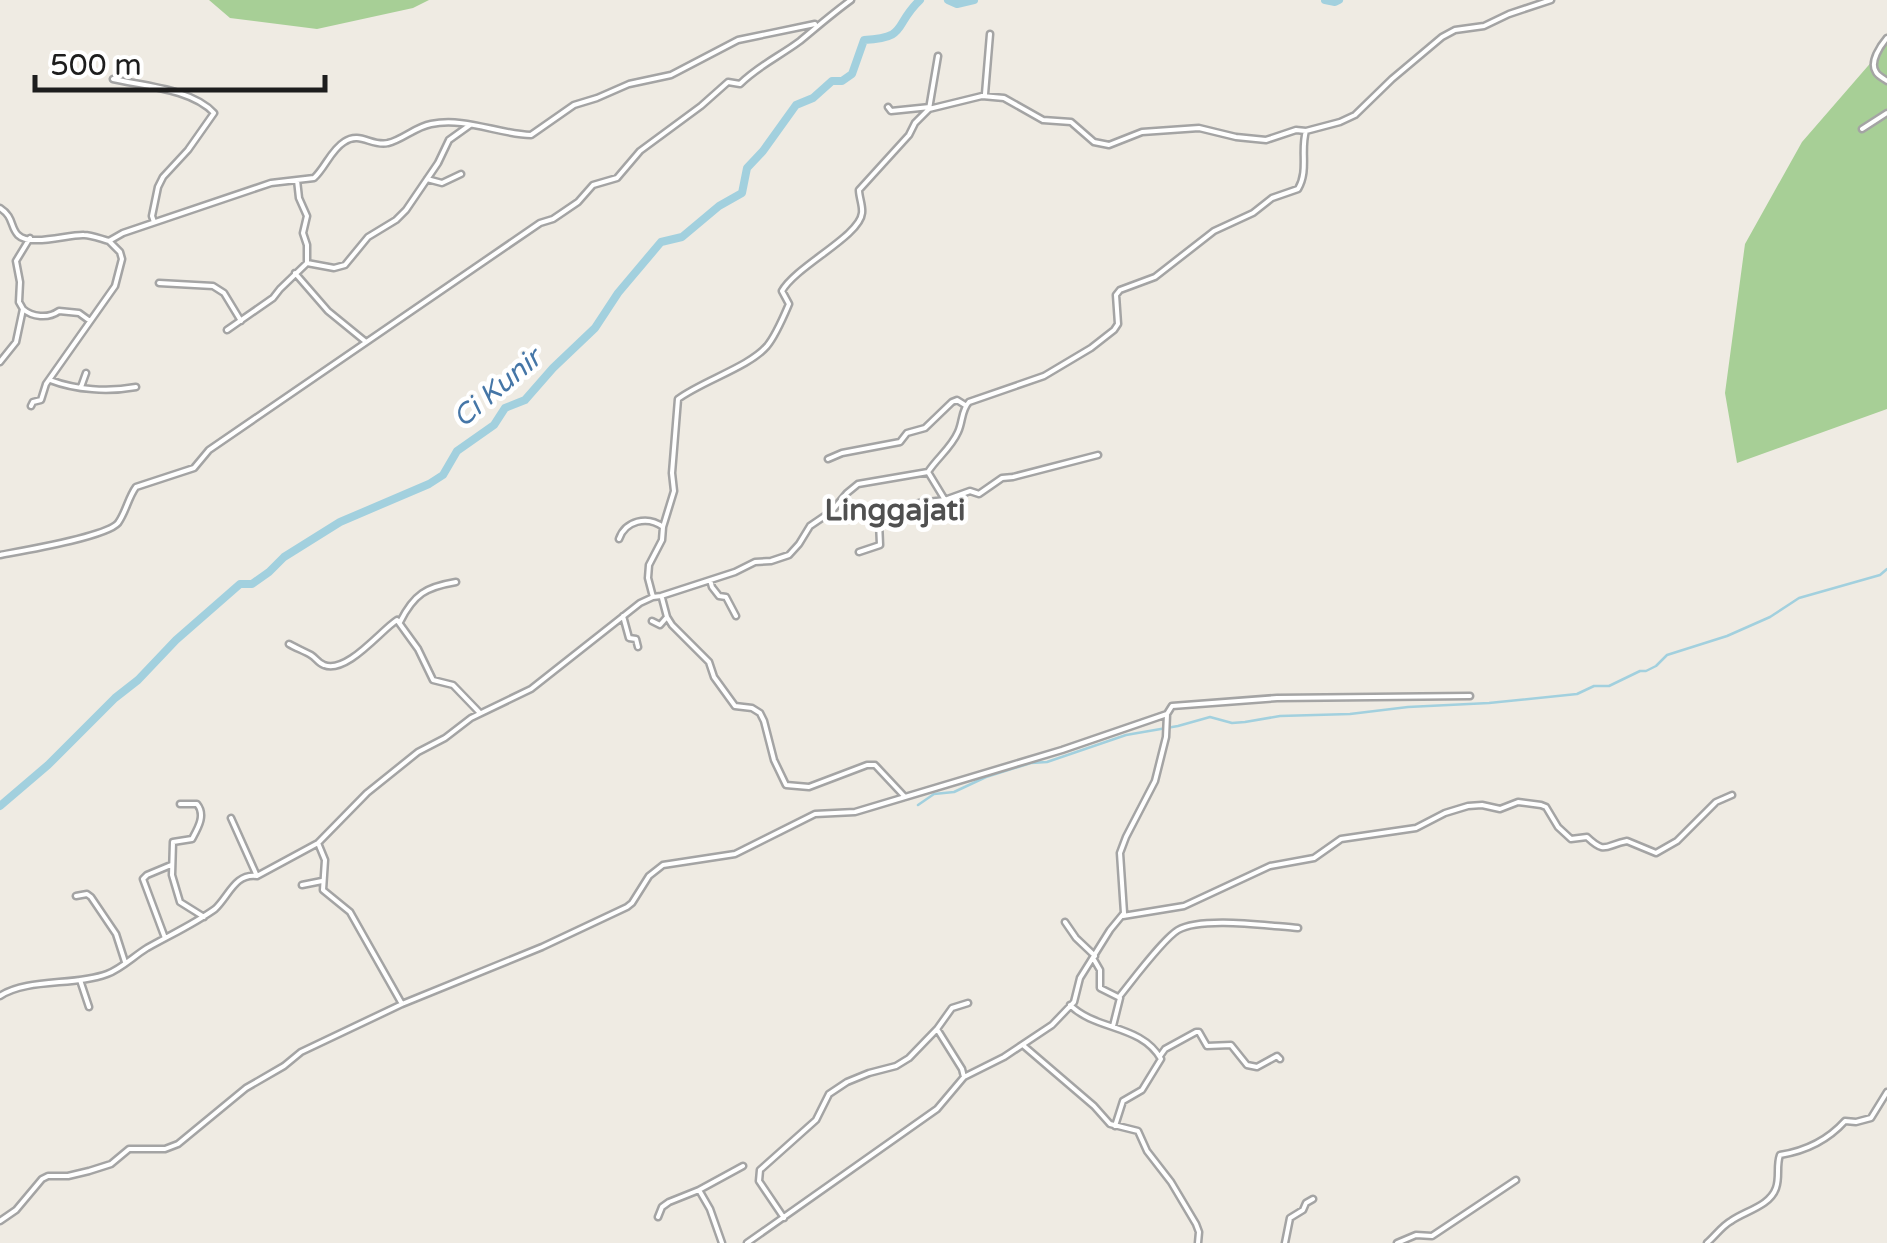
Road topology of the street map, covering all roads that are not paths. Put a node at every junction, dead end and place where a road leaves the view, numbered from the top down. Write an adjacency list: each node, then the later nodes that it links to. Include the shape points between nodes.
1 (851, 0): 3 (street)
2 (1550, 0): 16 (street, via 1455,30 1355,115)
3 (819, 23): 14 (street, via 738,40 672,75 574,105 531,135); 32 (street, via 740,84 728,82 640,151 617,178 593,185 553,219)
4 (990, 34): 9 (street)
5 (1887, 38): 8 (street, via 1874,65)
6 (938, 56): 11 (street)
7 (113, 79): 22 (street, via 190,96 214,113 158,186)
8 (1887, 82)
9 (984, 96): 11 (street); 16 (street, via 1005,98 1044,120 1070,122 1109,146 1142,132 1198,128 1266,140)
10 (888, 106): 11 (street, via 897,112)
11 (929, 108): 44 (street, via 859,190 857,226 784,286 788,304 766,347 678,399 674,490)
12 (1887, 112): 15 (street)
13 (458, 124): 14 (street); 17 (street); 20 (street, via 428,125 392,143 351,138 314,178)
14 (470, 125): 17 (street)
15 (1862, 129)
16 (1306, 131): 38 (street, via 1298,189 1214,232 1156,278 1120,290 1118,324 1091,348 1044,376)
17 (456, 135): 19 (street)
18 (461, 174): 19 (street, via 436,184)
19 (427, 179): 25 (street, via 406,210 368,237 345,265)
20 (297, 180): 22 (street, via 270,182); 25 (street, via 307,216)
21 (0, 208): 23 (street, via 17,234)
22 (154, 222): 24 (street)
23 (30, 238): 24 (street, via 82,235); 28 (street, via 16,261)
24 (108, 242): 29 (street, via 120,252 122,265)
25 (307, 263): 26 (street)
26 (295, 273): 30 (street); 32 (street)
27 (159, 283): 30 (street, via 214,286)
28 (23, 309): 29 (street, via 79,313); 33 (street, via 16,342)
29 (90, 321): 35 (street)
30 (241, 321): 31 (street)
31 (227, 330)
32 (366, 342): 47 (street, via 209,450 194,468 136,487 111,528)
33 (0, 362)
34 (86, 372): 36 (street)
35 (50, 380): 36 (street); 39 (street)
36 (80, 386): 37 (street)
37 (136, 386)
38 (965, 404): 41 (street, via 952,402 900,442); 42 (street, via 956,437)
39 (31, 406)
40 (1098, 455): 43 (street, via 1004,477 979,494 970,490)
41 (828, 459)
42 (928, 472): 43 (street); 48 (street, via 858,484 810,526 789,555)
43 (945, 500): 46 (street, via 920,503 879,522 880,545)
44 (663, 527): 45 (street, via 638,522); 51 (street, via 648,570)
45 (619, 540)
46 (859, 552)
47 (0, 555)
48 (710, 580): 50 (street); 53 (street)
49 (456, 582): 56 (street, via 425,590)
50 (662, 596): 51 (street); 54 (street)
51 (652, 597): 52 (street)
52 (622, 616): 58 (street); 60 (street, via 530,689)
53 (736, 616)
54 (667, 617): 55 (street, via 660,625); 63 (street, via 709,662 735,706 760,713 786,785 809,788 874,765)
55 (652, 621)
56 (400, 622): 57 (street, via 334,666); 60 (street, via 433,680 453,685)
57 (289, 644)
58 (638, 647)
59 (1470, 696): 61 (street, via 1246,700 1175,705)
60 (480, 714): 66 (street, via 418,752)
61 (1166, 714): 63 (street); 72 (street, via 1155,782 1120,852)
62 (1732, 795): 72 (street, via 1660,852 1627,840 1607,848 1586,837 1571,839 1541,805 1476,805 1416,828 1341,840 1314,858 1270,866 1184,906)
63 (905, 797): 83 (street, via 852,812 814,814 736,854 663,866 626,907)
64 (180, 804): 67 (street, via 197,804 202,811 192,839 173,842)
65 (231, 818): 68 (street)
66 (318, 842): 68 (street); 69 (street, via 325,860)
67 (171, 865): 73 (street, via 180,902); 76 (street, via 143,879)
68 (257, 876): 73 (street, via 239,880)
69 (322, 881): 70 (street); 83 (street, via 323,890 350,912)
70 (302, 885)
71 (76, 896): 78 (street, via 87,894 97,905)
72 (1122, 916): 77 (street)
73 (204, 917): 76 (street)
74 (1064, 922): 77 (street)
75 (1298, 928): 81 (street, via 1224,922 1180,929)
76 (165, 938): 78 (street)
77 (1094, 957): 81 (street, via 1100,988); 84 (street)
78 (125, 962): 79 (street, via 111,973)
79 (80, 980): 80 (street, via 22,986); 85 (street)
80 (0, 996)
81 (1120, 997): 86 (street)
82 (968, 1003): 87 (street, via 952,1008)
83 (402, 1004): 100 (street, via 301,1052 178,1144 129,1150 111,1164 42,1179)
84 (1070, 1005): 86 (street); 88 (street)
85 (88, 1008)
86 (1114, 1026): 89 (street)
87 (936, 1029): 91 (street); 99 (street, via 896,1066 829,1094 811,1126 760,1170 759,1181)
88 (1022, 1045): 91 (street); 93 (street)
89 (1160, 1056): 90 (street, via 1196,1032 1207,1046 1232,1045 1247,1065); 93 (street, via 1142,1090 1123,1100)
90 (1280, 1059)
91 (964, 1077): 99 (street, via 936,1109)
92 (1887, 1092): 106 (street, via 1870,1118 1844,1121 1822,1141 1780,1156 1771,1197)
93 (1115, 1126): 103 (street, via 1138,1132 1196,1224)
94 (743, 1166): 96 (street)
95 (1516, 1180): 105 (street, via 1432,1236)
96 (699, 1190): 98 (street, via 666,1204); 101 (street)
97 (1313, 1198): 104 (street, via 1290,1218)
98 (658, 1217)
99 (784, 1218): 102 (street)
100 (0, 1221)
101 (722, 1243)
102 (746, 1243)
103 (1198, 1243)
104 (1284, 1243)
105 (1396, 1243)
106 (1707, 1243)

